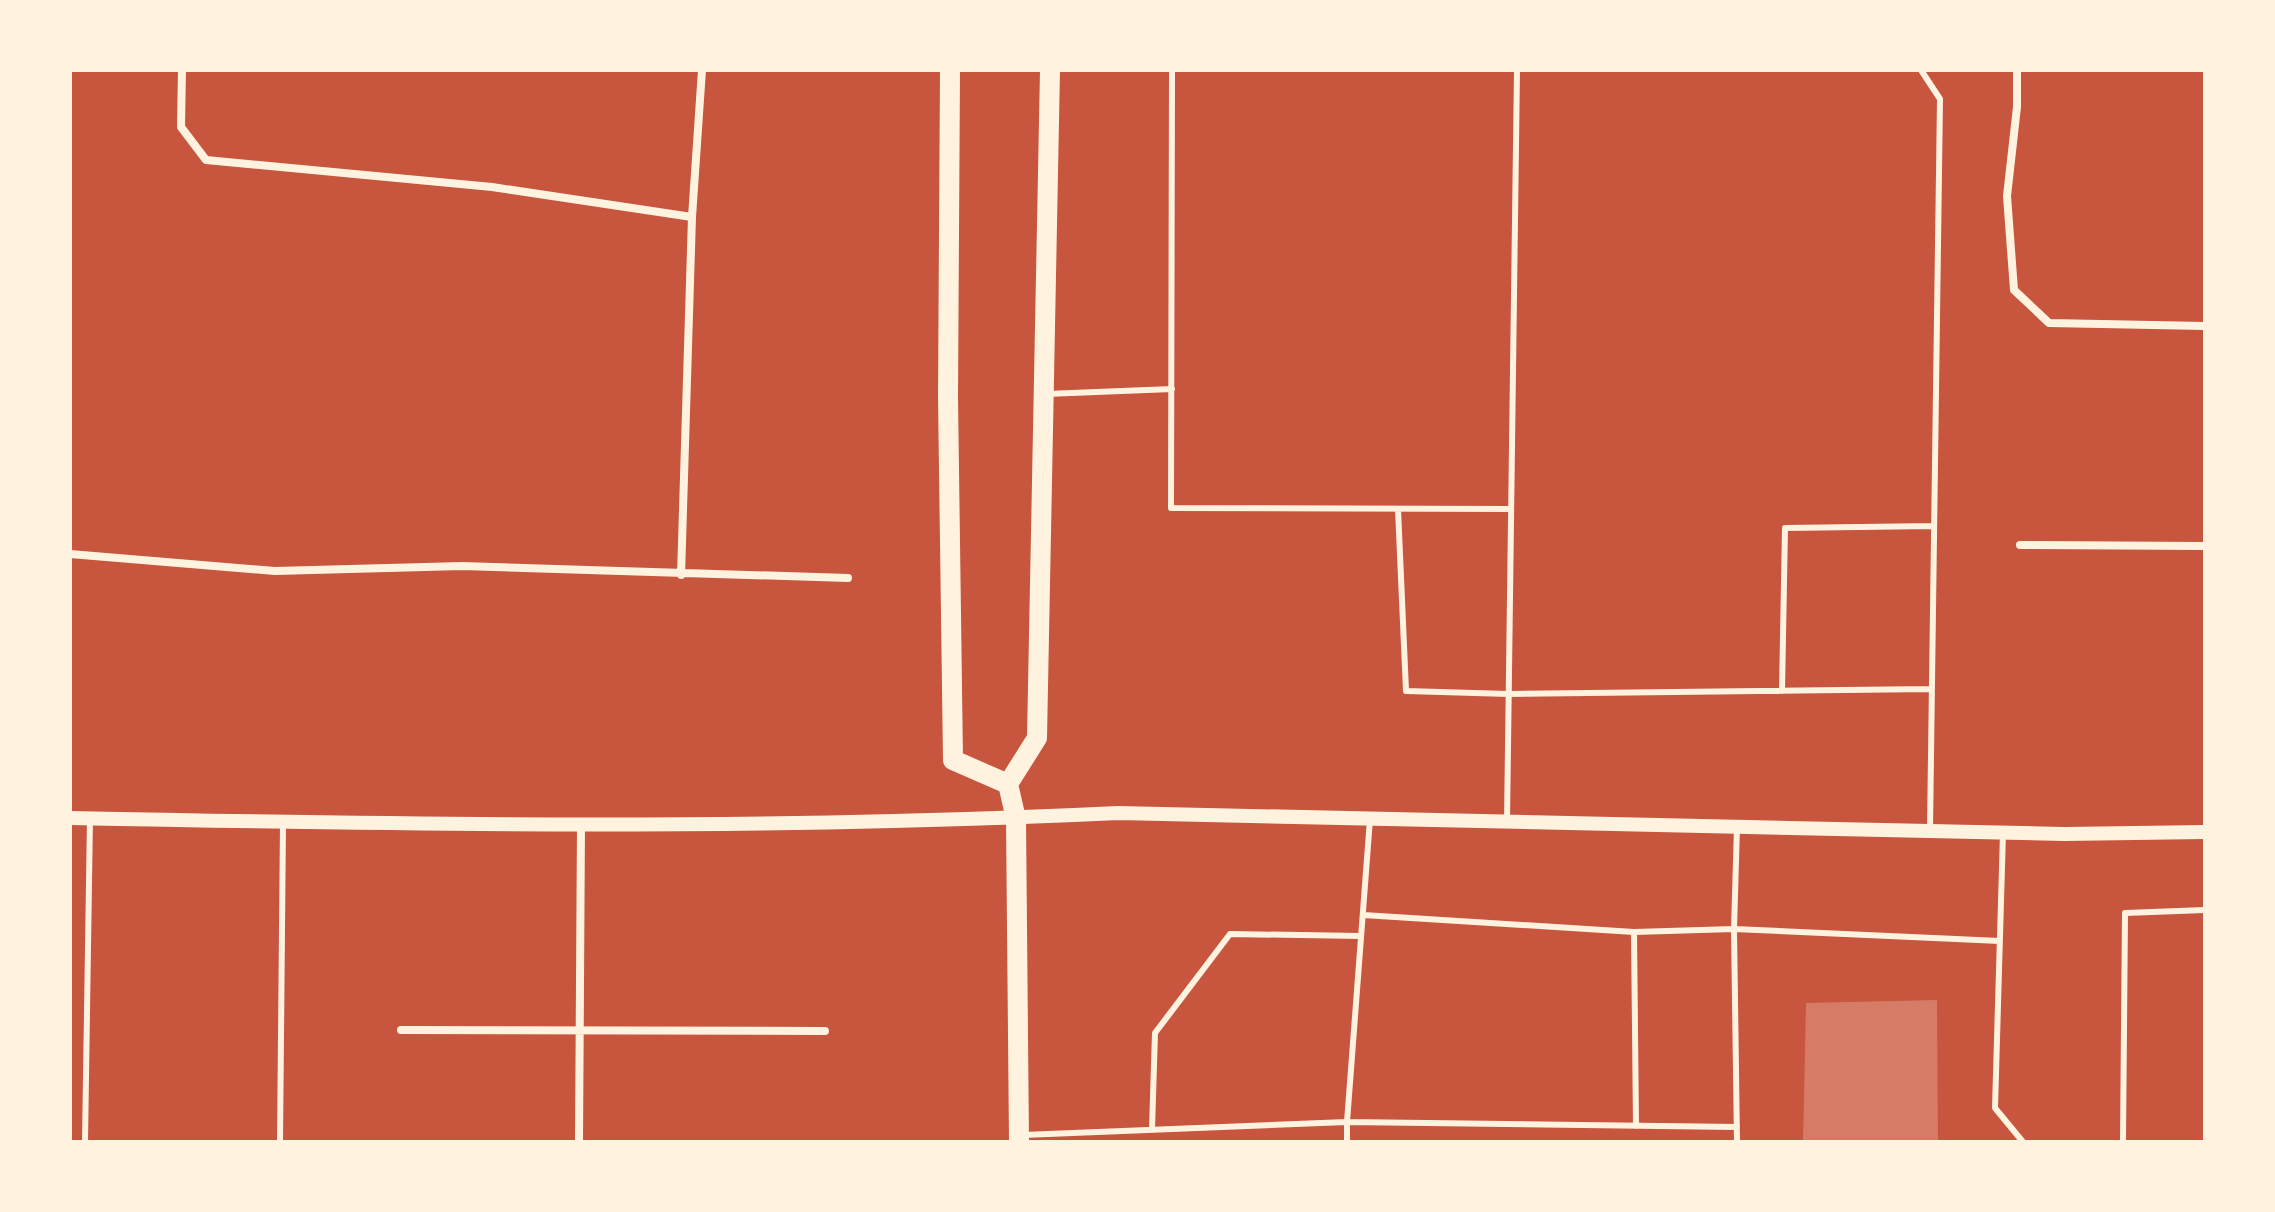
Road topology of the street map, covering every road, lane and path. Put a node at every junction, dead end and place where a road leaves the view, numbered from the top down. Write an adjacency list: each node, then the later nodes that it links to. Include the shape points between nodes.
1 (182, 70): 9 (street, via 181,127 206,160 492,187)
2 (702, 70): 9 (street)
3 (950, 70): 24 (main road, via 953,760)
4 (1050, 70): 12 (main road)
5 (1172, 70): 11 (lane)
6 (1517, 70): 14 (lane)
7 (1921, 70): 15 (lane, via 1940,99)
8 (2017, 70): 10 (street, via 2007,196 2014,290 2049,323)
9 (692, 217): 19 (street)
10 (2205, 326)
11 (1172, 389): 12 (lane); 13 (lane, via 1171,508)
12 (1046, 394): 24 (main road, via 1037,738)
13 (1398, 509): 14 (lane); 23 (lane, via 1406,691)
14 (1511, 509): 23 (lane)
15 (1933, 526): 21 (lane); 22 (lane, via 1785,528)
16 (2020, 545): 17 (street)
17 (2205, 546)
18 (70, 554): 19 (street, via 275,571 462,566)
19 (681, 575): 20 (street)
20 (848, 578)
21 (1931, 689): 22 (lane); 33 (lane)
22 (1782, 691): 23 (lane)
23 (1509, 694): 30 (lane)
24 (1008, 784): 27 (main road)
25 (70, 818): 26 (street)
26 (90, 818): 29 (street); 50 (lane)
27 (1016, 819): 28 (street, via 1118,813); 31 (street); 49 (main road)
28 (1370, 819): 30 (street); 37 (lane)
29 (283, 820): 31 (street); 51 (lane)
30 (1507, 822): 32 (street)
31 (581, 823): 43 (street)
32 (1737, 827): 33 (street); 38 (lane)
33 (1930, 831): 35 (street)
34 (2205, 832): 35 (street)
35 (2003, 833): 41 (lane)
36 (2205, 910): 56 (lane, via 2125,913)
37 (1363, 915): 39 (lane); 40 (lane)
38 (1734, 929): 39 (lane); 41 (lane); 47 (lane)
39 (1634, 932): 46 (lane)
40 (1361, 936): 45 (lane); 48 (lane, via 1230,934 1155,1033)
41 (2000, 941): 55 (lane, via 1995,1108)
42 (401, 1030): 43 (street)
43 (580, 1030): 44 (street); 52 (street)
44 (825, 1031)
45 (1347, 1122): 46 (lane); 48 (lane); 53 (lane)
46 (1636, 1126): 47 (lane)
47 (1737, 1127): 54 (lane)
48 (1152, 1129): 49 (lane)
49 (1019, 1138)
50 (85, 1142)
51 (280, 1142)
52 (579, 1142)
53 (1347, 1142)
54 (1737, 1142)
55 (2023, 1142)
56 (2123, 1142)

